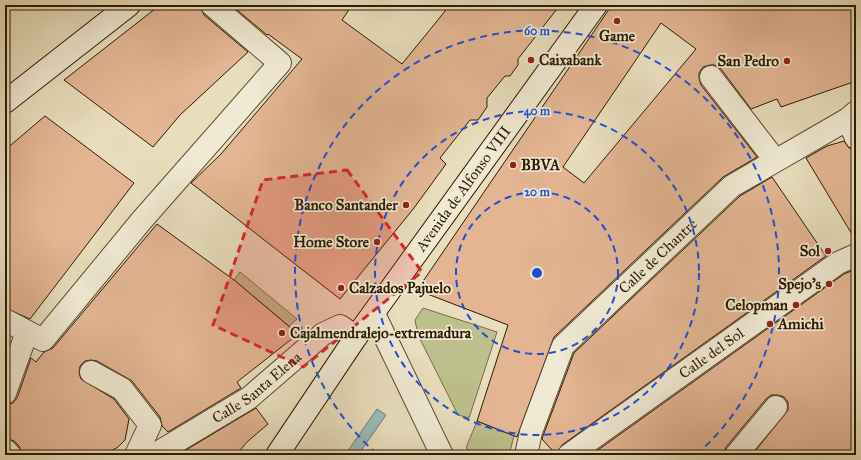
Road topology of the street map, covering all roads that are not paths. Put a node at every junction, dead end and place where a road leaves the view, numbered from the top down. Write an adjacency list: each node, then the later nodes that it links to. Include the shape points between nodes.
1 (106, 5): 6 (street)
2 (129, 5): 7 (street)
3 (212, 5): 13 (street, via 280,63 142,220)
4 (596, 5): 11 (street, Avenida de Alfonso VIII)
5 (712, 77): 9 (street)
6 (5, 85)
7 (5, 102)
8 (853, 123): 9 (street, Calle de Chantre)
9 (775, 160): 24 (street, Calle de Chantre, via 732,186 563,346 531,432)
10 (856, 255): 25 (street, Calle del Sol, via 838,263)
11 (374, 314): 14 (street, Avenida de Alfonso VIII); 23 (street)
12 (5, 320): 13 (street)
13 (35, 336): 16 (street)
14 (356, 337): 21 (street, Calle Santa Elena, via 340,326 323,334 248,398); 22 (street, Avenida de Alfonso VIII)
15 (91, 372): 20 (street, via 122,389 150,425)
16 (5, 393)
17 (776, 406): 26 (street)
18 (5, 450): 19 (street)
19 (10, 455)
20 (136, 455)
21 (154, 455)
22 (277, 455)
23 (442, 455)
24 (526, 455)
25 (569, 455)
26 (736, 455)

